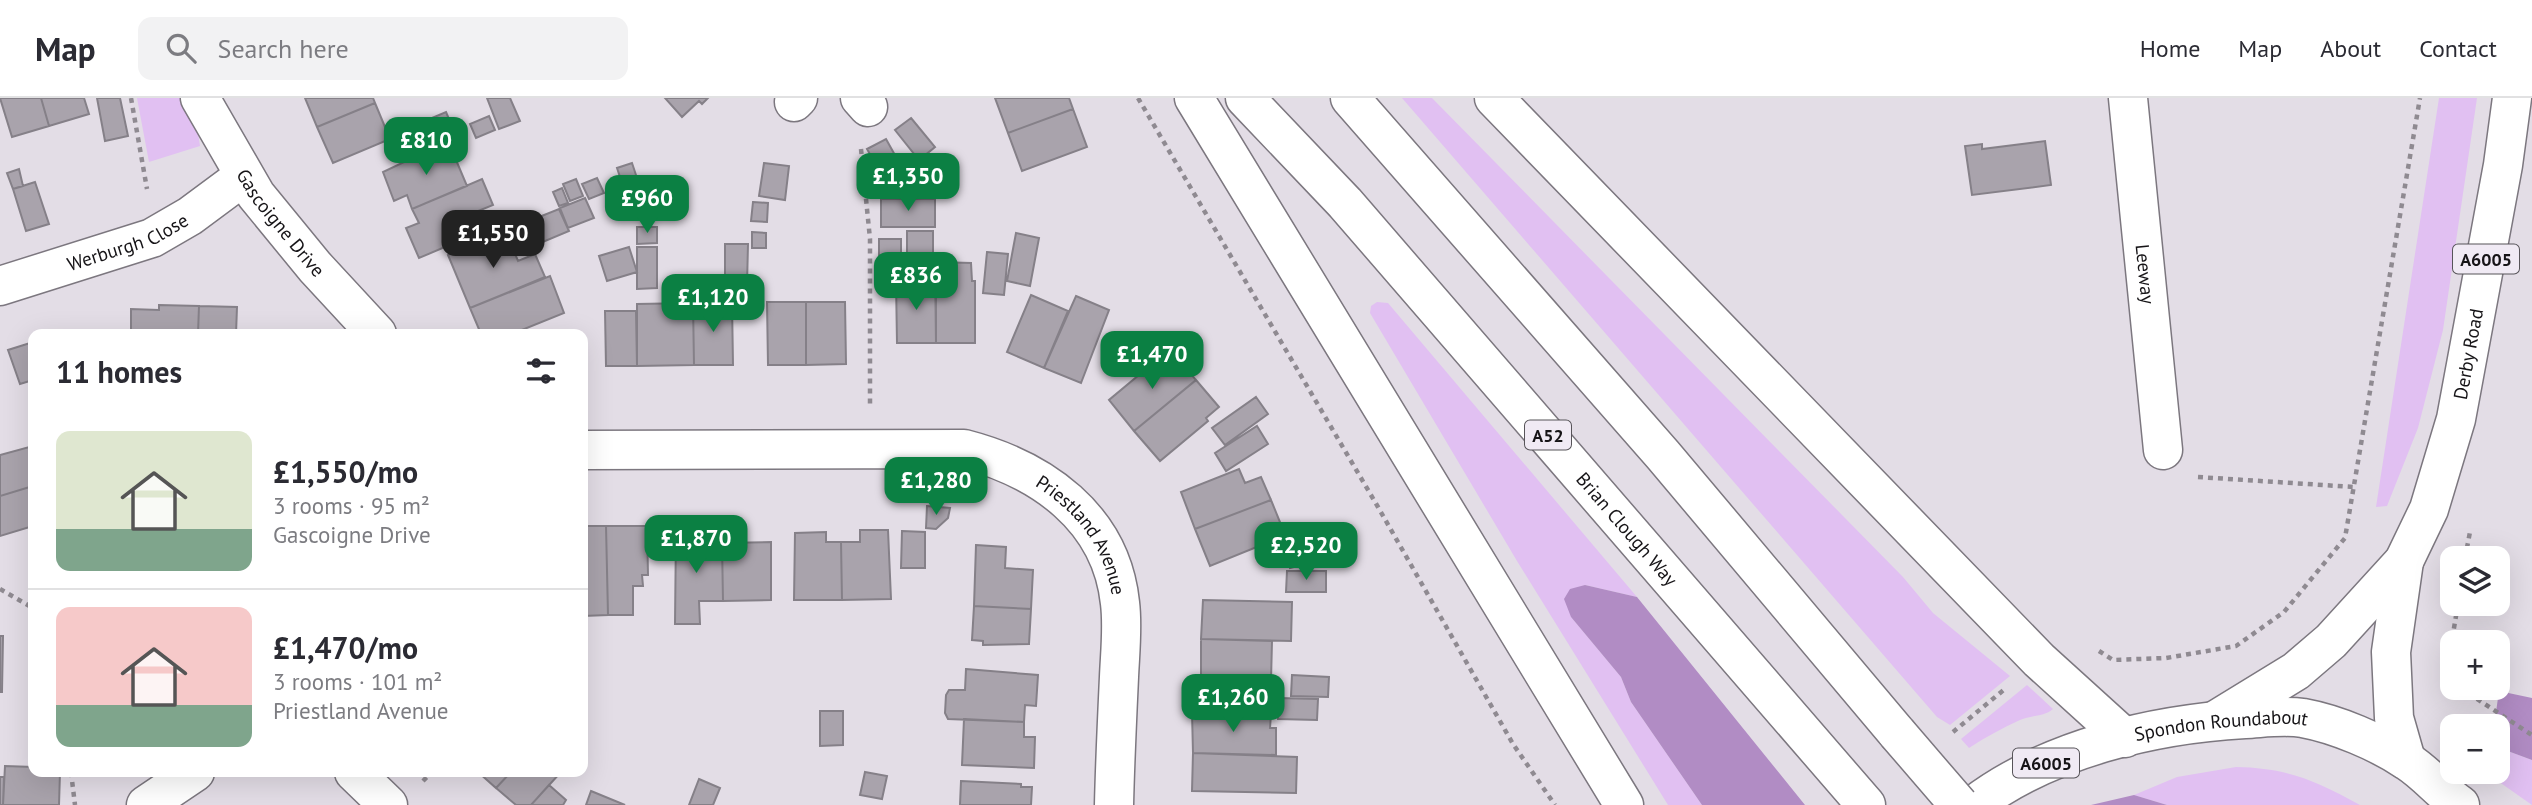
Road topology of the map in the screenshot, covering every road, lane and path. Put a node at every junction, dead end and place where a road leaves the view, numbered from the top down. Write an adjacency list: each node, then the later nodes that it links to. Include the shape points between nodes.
1 (131, 98): 13 (path, via 149,202)
2 (200, 98): 12 (main road, Gascoigne Drive)
3 (1138, 98): 39 (path, via 1513,744)
4 (1194, 98): 40 (main road)
5 (1245, 98): 34 (main road, Brian Clough Way / A52, via 1354,214)
6 (1350, 98): 41 (main road, bridge, via 1663,455)
7 (1494, 98): 25 (main road)
8 (2128, 98): 18 (main road, Leeway)
9 (2420, 98): 19 (path)
10 (2512, 98): 20 (main road, Derby Road / A6005, via 2456,419 2429,509)
11 (864, 102): 16 (path, via 887,129 861,146 870,239)
12 (244, 176): 13 (main road, Werburgh Close); 15 (main road, Gascoigne Drive, via 289,235)
13 (166, 230): 14 (main road, Werburgh Close, via 115,252)
14 (0, 286)
15 (373, 329)
16 (870, 449): 17 (main road, Priestland Avenue); 38 (main road, Priestland Avenue, via 964,449 1005,461 1052,486 1092,530 1120,602)
17 (588, 450)
18 (2163, 450): 19 (path, via 2167,476)
19 (2354, 487): 24 (path, via 2345,538 2284,612 2236,646 2166,658 2113,660)
20 (2404, 561): 26 (main road, Derby Road / A6005, via 2331,641 2296,671); 30 (main road, Derby Road / A6005, via 2391,652 2395,718)
21 (0, 589): 22 (path)
22 (28, 605)
23 (2456, 616): 27 (path, via 2444,688 2474,697)
24 (2094, 648)
25 (2039, 660): 28 (path); 29 (main road)
26 (2216, 720): 29 (main road, Spondon Roundabout / A6005); 30 (main road, Spondon Roundabout, via 2304,719 2356,736)
27 (2532, 736)
28 (1946, 738)
29 (2125, 738): 42 (main road, Spondon Roundabout / A6005, via 2047,763)
30 (2406, 760): 43 (main road, Spondon Roundabout)
31 (72, 777): 35 (path)
32 (188, 777): 36 (main road)
33 (359, 777): 37 (main road)
34 (1855, 792)
35 (75, 805)
36 (146, 805)
37 (388, 805)
38 (1114, 805)
39 (1555, 805)
40 (1624, 805)
41 (1959, 805)
42 (1974, 805)
43 (2460, 805)

